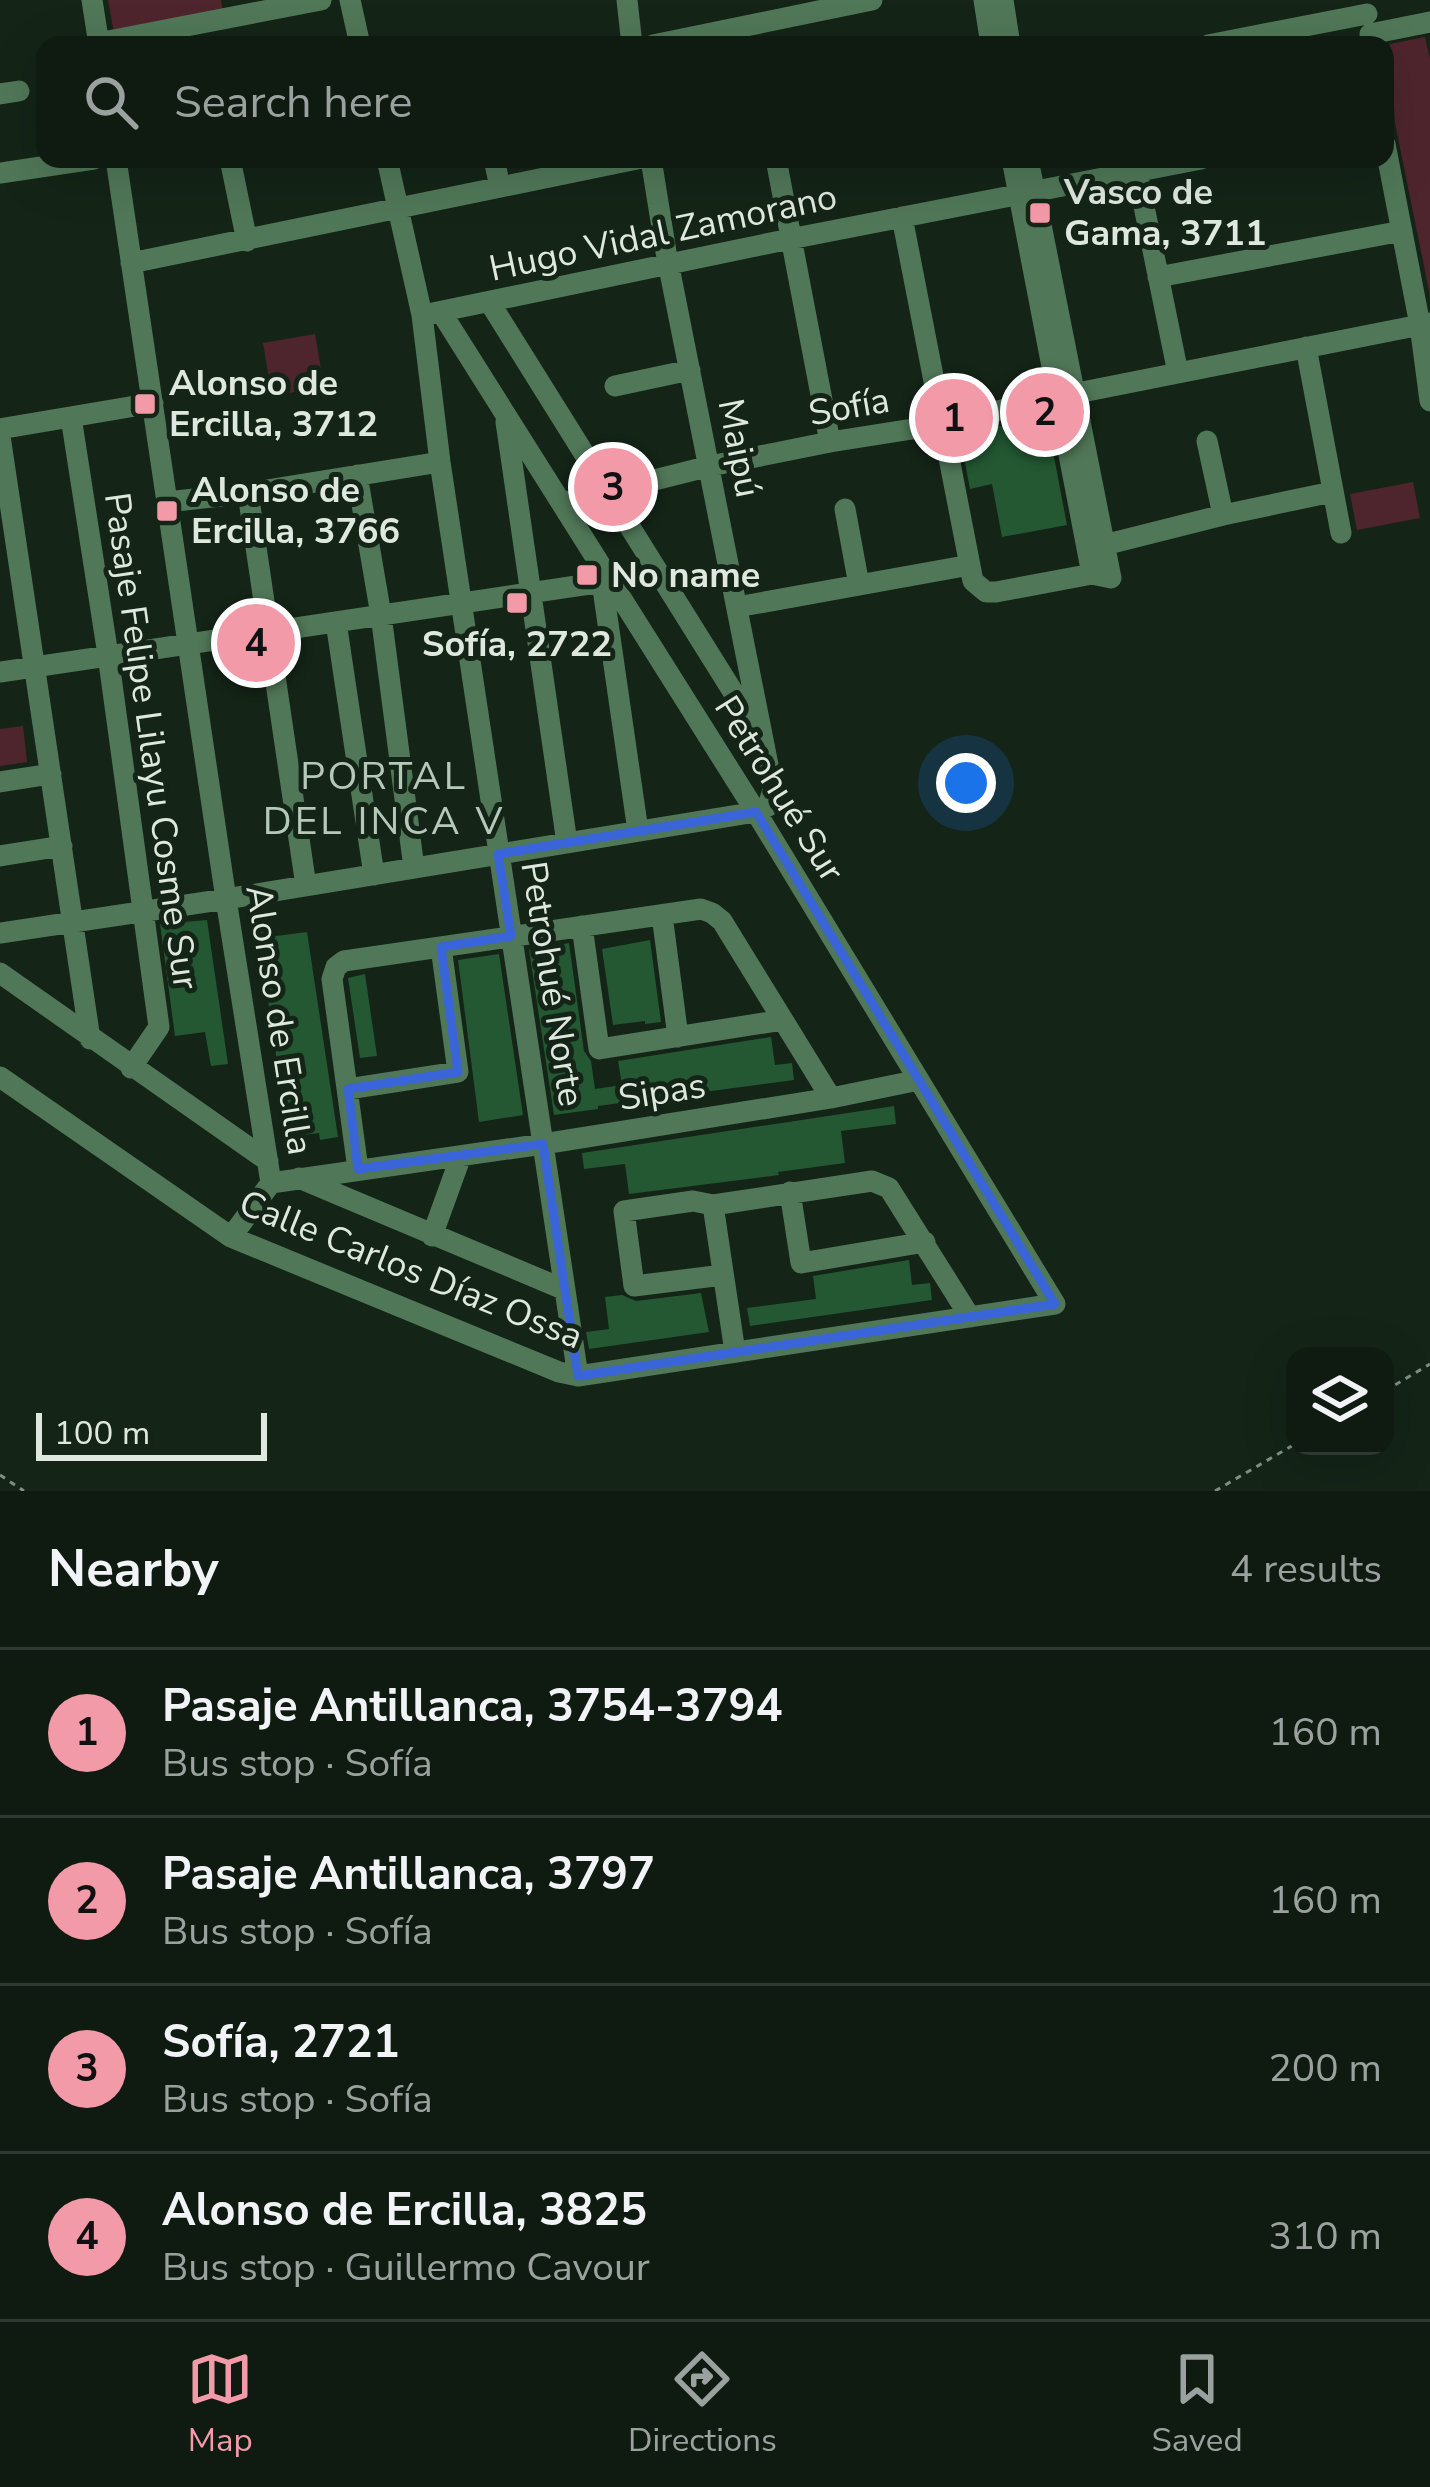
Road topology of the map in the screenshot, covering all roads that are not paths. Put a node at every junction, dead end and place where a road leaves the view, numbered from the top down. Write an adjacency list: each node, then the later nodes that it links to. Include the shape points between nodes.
1 (92, 0): 12 (street)
2 (321, 0): 8 (street)
3 (350, 0): 14 (street)
4 (626, 0): 15 (street)
5 (872, 0): 11 (street)
6 (984, 0): 16 (street)
7 (1003, 0): 17 (street)
8 (240, 8): 13 (street)
9 (1368, 23): 10 (street); 18 (street)
10 (1428, 30)
11 (750, 35)
12 (97, 36)
13 (130, 36)
14 (358, 36)
15 (631, 36)
16 (990, 36)
17 (1009, 36)
18 (1273, 36)
19 (36, 168): 32 (street)
20 (117, 168): 40 (street, Alonso de Ercilla)
21 (232, 168): 39 (street)
22 (389, 168): 35 (street, Petrohué Norte)
23 (496, 168): 33 (street)
24 (595, 168): 33 (street)
25 (652, 168): 41 (street, Maipú)
26 (778, 168): 38 (street)
27 (1016, 168): 34 (street)
28 (1027, 168): 34 (street)
29 (1157, 168): 31 (street, Hugo Vidal Zamorano)
30 (1390, 168): 37 (street)
31 (1137, 172): 34 (street, Hugo Vidal Zamorano); 42 (street)
32 (0, 173)
33 (500, 188): 35 (street)
34 (1026, 193): 36 (street, Hugo Vidal Zamorano); 50 (street)
35 (399, 207): 39 (street); 44 (street, Petrohué Norte)
36 (902, 217): 38 (street, Hugo Vidal Zamorano); 55 (street)
37 (1402, 230): 42 (street); 45 (street)
38 (790, 239): 41 (street, Hugo Vidal Zamorano); 58 (street)
39 (247, 241): 40 (street)
40 (131, 263): 52 (street, Alonso de Ercilla)
41 (668, 264): 43 (street, Hugo Vidal Zamorano); 47 (street, Maipú)
42 (1158, 277): 48 (street)
43 (490, 303): 44 (street, Hugo Vidal Zamorano); 62 (street)
44 (431, 314): 53 (street, Petrohué Sur); 59 (street, Petrohué Norte)
45 (1425, 324): 46 (street, Sofía); 51 (street)
46 (1306, 347): 48 (street, Sofía); 63 (street)
47 (690, 370): 49 (street); 60 (street, Maipú)
48 (1178, 373): 50 (street, Sofía)
49 (615, 386)
50 (1068, 395): 55 (street, Sofía); 71 (street); 74 (street)
51 (1430, 401)
52 (153, 403): 54 (street); 65 (street, Alonso de Ercilla)
53 (504, 412): 66 (street, Petrohué Sur); 77 (street)
54 (71, 417): 56 (street); 84 (street, Pasaje Felipe Lilayu Cosme Sur)
55 (944, 424): 58 (street, Sofía); 72 (street)
56 (0, 433): 67 (street)
57 (1207, 441): 69 (street)
58 (830, 442): 60 (street, Sofía)
59 (440, 462): 61 (street); 78 (street, Petrohué Norte)
60 (710, 466): 62 (street, Sofía); 79 (street, Maipú)
61 (357, 475): 64 (street); 80 (street)
62 (609, 490): 66 (street, Sofía); 87 (street)
63 (1332, 492): 69 (street); 70 (street)
64 (248, 493): 65 (street); 82 (street)
65 (167, 502): 83 (street, Alonso de Ercilla)
66 (563, 503): 75 (street, Petrohué Sur)
67 (5, 504): 73 (street)
68 (845, 509): 76 (street)
69 (1223, 515): 71 (street)
70 (1341, 533)
71 (1104, 545): 74 (street)
72 (970, 565): 74 (street, via 986,592); 76 (street)
73 (10, 575): 85 (street)
74 (1102, 576)
75 (606, 582): 77 (street); 90 (street, Petrohué Sur); 91 (street)
76 (859, 585): 79 (street)
77 (532, 591): 78 (street); 92 (street)
78 (462, 603): 80 (street); 94 (street, Petrohué Norte)
79 (737, 607): 87 (street, Maipú)
80 (380, 615): 81 (street); 96 (street)
81 (336, 622): 82 (street); 97 (street)
82 (269, 632): 83 (street); 98 (street)
83 (188, 644): 84 (street); 99 (street, Alonso de Ercilla)
84 (109, 655): 85 (street); 100 (street, Pasaje Felipe Lilayu Cosme Sur)
85 (34, 667): 86 (street); 88 (street)
86 (0, 672)
87 (762, 738): 90 (street, Maipú, via 773,790)
88 (51, 774): 89 (street); 93 (street)
89 (0, 782)
90 (756, 812): 91 (street); 113 (street, Petrohué Sur)
91 (638, 831): 92 (street)
92 (568, 843): 94 (street)
93 (62, 846): 95 (street); 102 (street)
94 (498, 854): 96 (street); 105 (street, Petrohué Norte)
95 (0, 856)
96 (414, 868): 97 (street)
97 (374, 874): 98 (street)
98 (306, 886): 99 (street)
99 (226, 899): 100 (street); 119 (street, Alonso de Ercilla)
100 (144, 910): 102 (street); 111 (street, Pasaje Felipe Lilayu Cosme Sur, via 159,1027)
101 (662, 915): 103 (street); 108 (street, via 701,909 722,921); 109 (street)
102 (74, 921): 104 (street); 110 (street)
103 (582, 926): 105 (street); 109 (street, via 599,1048)
104 (0, 933)
105 (511, 936): 106 (street); 116 (street, Petrohué Norte)
106 (441, 946): 114 (street, via 336,967); 114 (street, via 458,1072)
107 (0, 973): 110 (street)
108 (784, 1020): 109 (street); 115 (street)
109 (679, 1037)
110 (90, 1039): 111 (street)
111 (131, 1067): 119 (street)
112 (0, 1078): 124 (street, Calle Carlos Díaz Ossa)
113 (919, 1080): 115 (street, Sipas); 128 (street, Petrohué Sur)
114 (348, 1089): 118 (street)
115 (831, 1098): 116 (street, Sipas)
116 (543, 1144): 117 (street, Sipas); 127 (street, Petrohué Norte)
117 (461, 1156): 118 (street, Sipas); 123 (street)
118 (358, 1169): 120 (street, Sipas)
119 (270, 1172): 120 (street, Sipas); 124 (street, Alonso de Ercilla)
120 (299, 1178): 123 (street)
121 (790, 1192): 122 (street); 125 (street, via 882,1183); 125 (street, via 801,1263)
122 (713, 1205): 126 (street); 126 (street, via 624,1211 634,1286)
123 (432, 1236): 127 (street)
124 (231, 1237): 131 (street, Calle Carlos Díaz Ossa)
125 (925, 1242): 129 (street)
126 (723, 1275): 130 (street)
127 (563, 1289): 131 (street, Petrohué Norte)
128 (1055, 1304): 129 (street, Calle Carlos Díaz Ossa)
129 (970, 1317): 130 (street, Calle Carlos Díaz Ossa)
130 (735, 1352): 131 (street, Calle Carlos Díaz Ossa)
131 (578, 1376)

